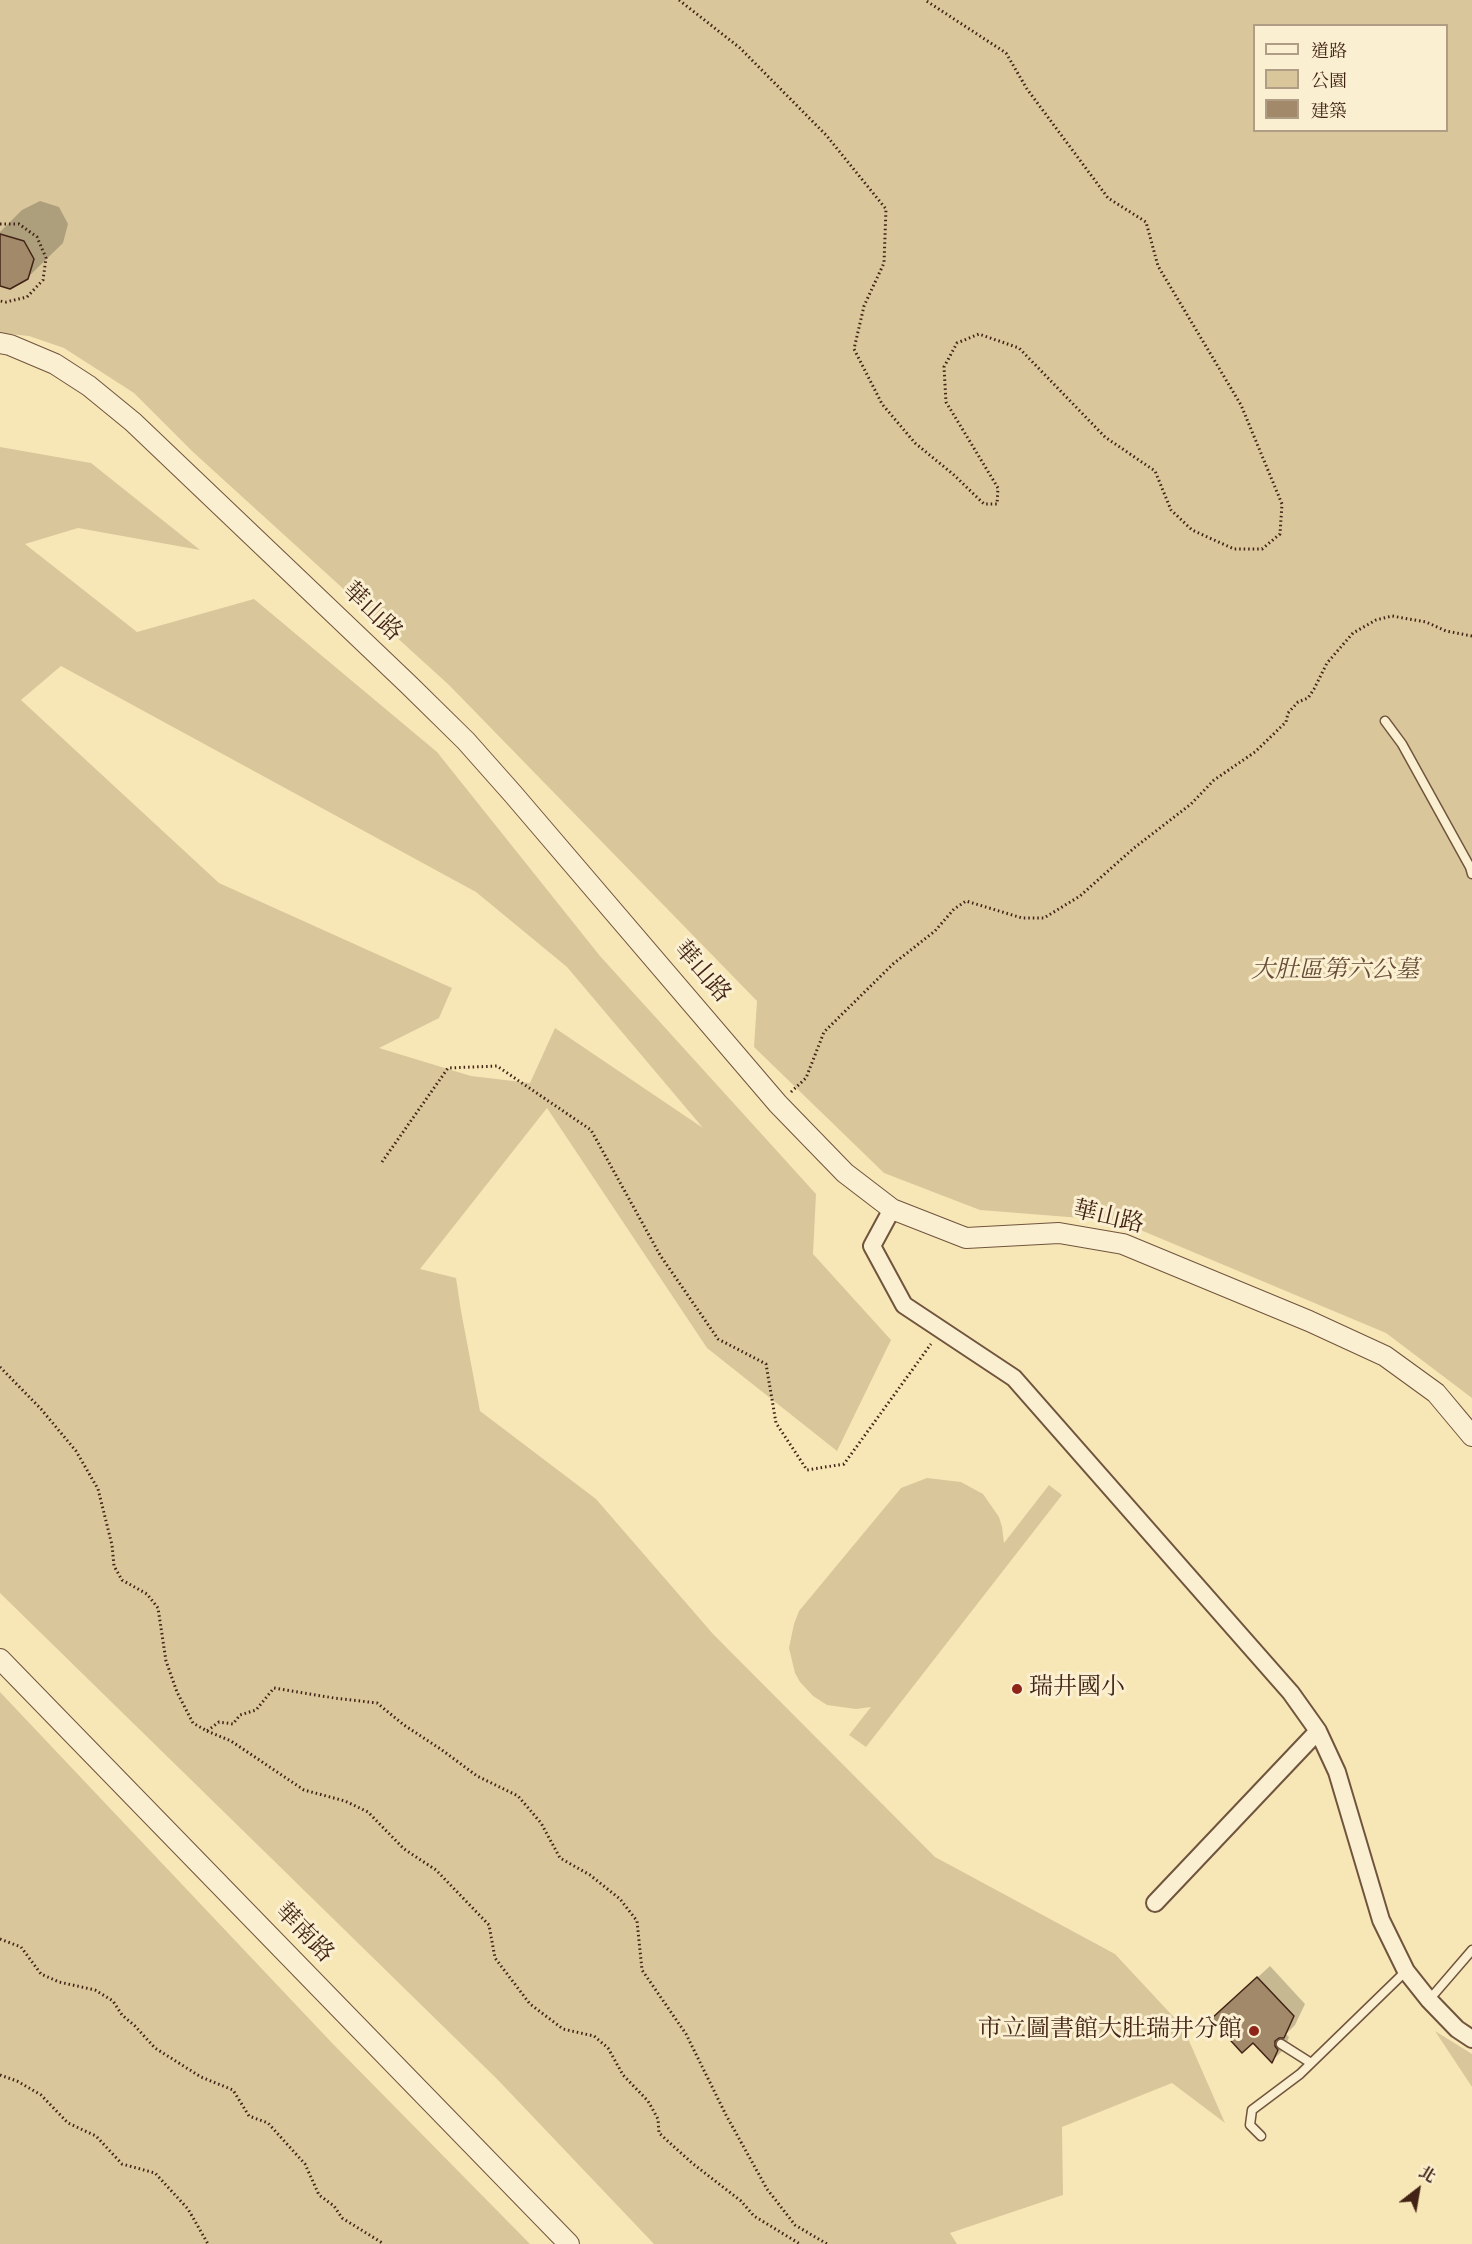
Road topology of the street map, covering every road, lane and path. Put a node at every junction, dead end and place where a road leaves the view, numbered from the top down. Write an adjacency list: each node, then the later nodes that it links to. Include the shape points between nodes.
1 (679, 0): 2 (path, via 740,48 826,135 886,209 884,263 864,306 854,349 882,404 915,443 984,504 997,504 998,488 946,402 944,367 957,343 979,334 1018,348 1105,437 1155,471 1171,510 1192,530 1234,549 1262,549 1280,534 1282,504 1241,405 1158,266 1146,222 1108,198 1027,89 1006,53)
2 (925, 0)
3 (0, 224): 4 (path, via 19,224 37,237 46,258 43,280 27,297)
4 (0, 301)
5 (0, 343): 9 (street, 華山路, via 55,364 133,422 466,741)
6 (1472, 636): 9 (path, via 1392,616 1353,633 1327,663 1308,698 1298,702 1286,722 1255,752 1214,780 1191,804 1080,896 1044,918 1022,918 966,901 954,909 824,1032 806,1078)
7 (1385, 721): 8 (lane, via 1402,744)
8 (1472, 874)
9 (778, 1104): 11 (street, 華山路, via 845,1173)
10 (382, 1162): 12 (path, via 448,1068 497,1066 591,1130 660,1255 718,1339 766,1364 776,1423 807,1470 844,1464)
11 (892, 1209): 12 (street, via 872,1246 904,1305); 14 (street, 華山路, via 966,1238 1059,1233 1123,1244 1385,1356 1436,1393)
12 (941, 1330): 17 (street, via 1014,1378 1291,1693)
13 (0, 1367): 16 (path, via 76,1451 98,1489 114,1566 122,1580 147,1594 158,1608 166,1661 177,1692 193,1723)
14 (1472, 1436)
15 (0, 1659): 30 (street, 華南路)
16 (207, 1731): 31 (path, via 231,1741 304,1790 368,1812 404,1849 436,1870 489,1926 495,1958 530,2004 564,2029 594,2036 608,2048 623,2076 648,2102 658,2119 659,2133 754,2216); 32 (path, via 219,1722 233,1724 240,1715 256,1710 274,1688 377,1703 477,1776 518,1796 541,1823 560,1858 620,1899 637,1921 642,1970 686,2034 767,2189 795,2225)
17 (1318, 1731): 18 (street); 21 (street, via 1336,1772 1381,1920)
18 (1155, 1903)
19 (0, 1939): 29 (path, via 21,1947 41,1974 95,1990 113,2001 155,2048 201,2077 233,2090 249,2116 268,2123 305,2164 319,2195 342,2218)
20 (1472, 1950): 22 (lane)
21 (1406, 1971): 22 (street); 25 (lane)
22 (1429, 2000): 23 (street)
23 (1472, 2039)
24 (1281, 2044): 25 (lane)
25 (1311, 2063): 27 (lane, via 1252,2110 1250,2126)
26 (0, 2075): 28 (path, via 40,2095 68,2123 96,2136 122,2164 155,2173 188,2209)
27 (1261, 2136)
28 (208, 2244)
29 (384, 2244)
30 (569, 2244)
31 (800, 2244)
32 (827, 2244)

